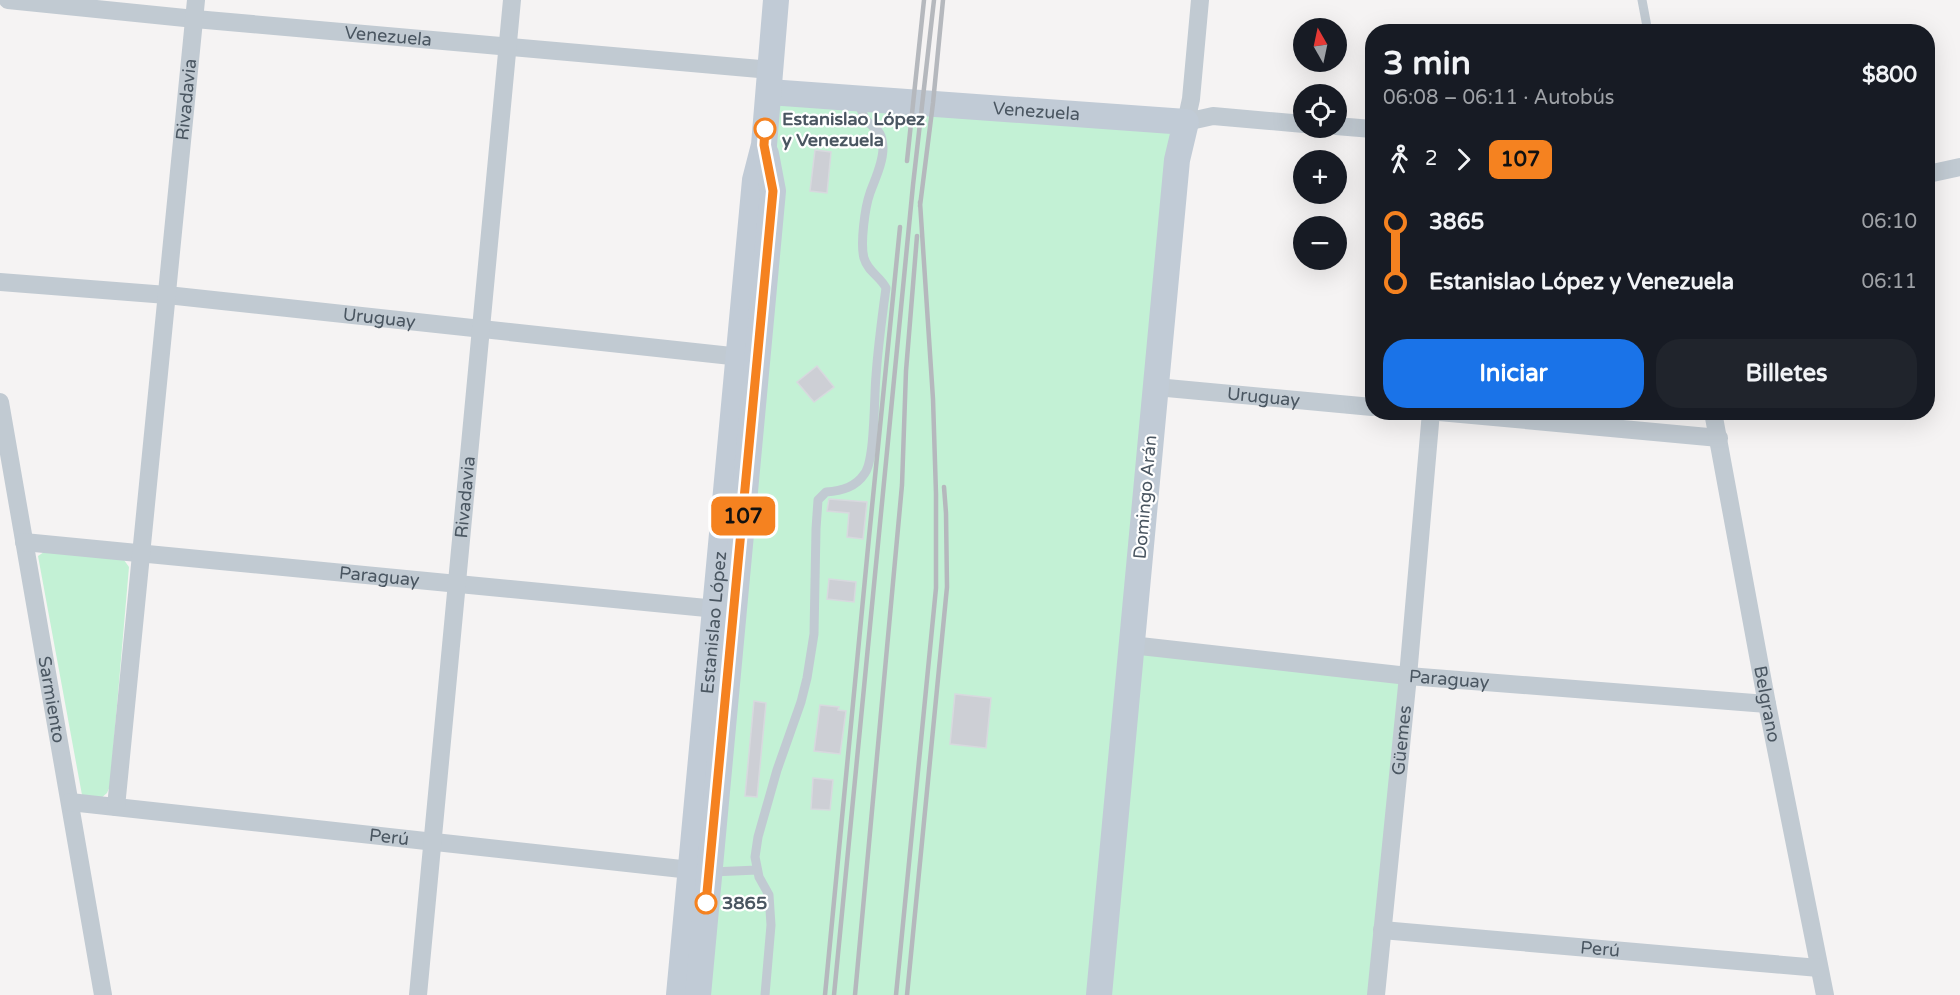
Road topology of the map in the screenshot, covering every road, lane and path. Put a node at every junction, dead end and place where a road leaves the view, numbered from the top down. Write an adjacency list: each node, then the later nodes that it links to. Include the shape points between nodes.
1 (8, 0): 7 (street, Venezuela)
2 (196, 0): 7 (street, Rivadavia)
3 (512, 0): 9 (street, Rivadavia)
4 (776, 0): 10 (street, Estanislao López)
5 (1200, 0): 12 (street, Domingo Arán)
6 (1642, 0): 8 (lane)
7 (195, 19): 9 (street, Venezuela); 19 (street, Rivadavia)
8 (1646, 24)
9 (507, 46): 10 (street, Venezuela); 20 (street, Rivadavia)
10 (770, 81): 11 (street, Venezuela); 21 (street, Estanislao López, via 764,145 755,180)
11 (856, 98): 12 (street, Venezuela); 39 (lane, via 866,119 879,130 883,149 868,197 864,226 864,258 886,288 872,440 867,470 858,482 840,491 826,492 818,500 814,634 807,678 758,837)
12 (1186, 122): 13 (street, Venezuela, via 1213,116); 22 (street, Domingo Arán, via 1177,160)
13 (1293, 123)
14 (1347, 127): 15 (street)
15 (1365, 128)
16 (1960, 167): 17 (street)
17 (1935, 172)
18 (0, 282): 19 (street, Uruguay)
19 (167, 295): 20 (street, Uruguay); 30 (street, Rivadavia)
20 (480, 327): 21 (street, Uruguay); 31 (street, Rivadavia)
21 (748, 358): 32 (street, Estanislao López)
22 (1156, 387): 24 (street, Uruguay); 33 (street, Domingo Arán)
23 (0, 402): 29 (street, Sarmiento)
24 (1365, 406)
25 (1430, 420): 34 (street, Güemes)
26 (1525, 420): 28 (street)
27 (1715, 420): 28 (street, Belgrano)
28 (1719, 438): 35 (street, Belgrano)
29 (24, 542): 30 (street, Paraguay); 36 (street, Sarmiento)
30 (141, 553): 31 (street, Paraguay); 37 (street, Rivadavia)
31 (457, 584): 32 (street, Paraguay); 38 (street, Rivadavia)
32 (724, 610): 40 (street, Estanislao López)
33 (1131, 645): 34 (street, Paraguay); 48 (street, Domingo Arán)
34 (1408, 676): 35 (street, Paraguay); 41 (street, Güemes)
35 (1767, 704): 42 (street, Belgrano)
36 (70, 802): 37 (street, Perú); 43 (street, Sarmiento)
37 (116, 807): 38 (street, Perú)
38 (433, 841): 40 (street, Perú); 44 (street, Rivadavia)
39 (757, 870): 40 (lane); 47 (lane, via 769,895 771,925)
40 (700, 871): 45 (street, Estanislao López); 46 (street, Estanislao López)
41 (1382, 930): 42 (street, Perú); 49 (street, Güemes)
42 (1819, 968): 50 (street, Belgrano)
43 (103, 995)
44 (418, 995)
45 (679, 995)
46 (698, 995)
47 (765, 995)
48 (1099, 995)
49 (1376, 995)
50 (1825, 995)

